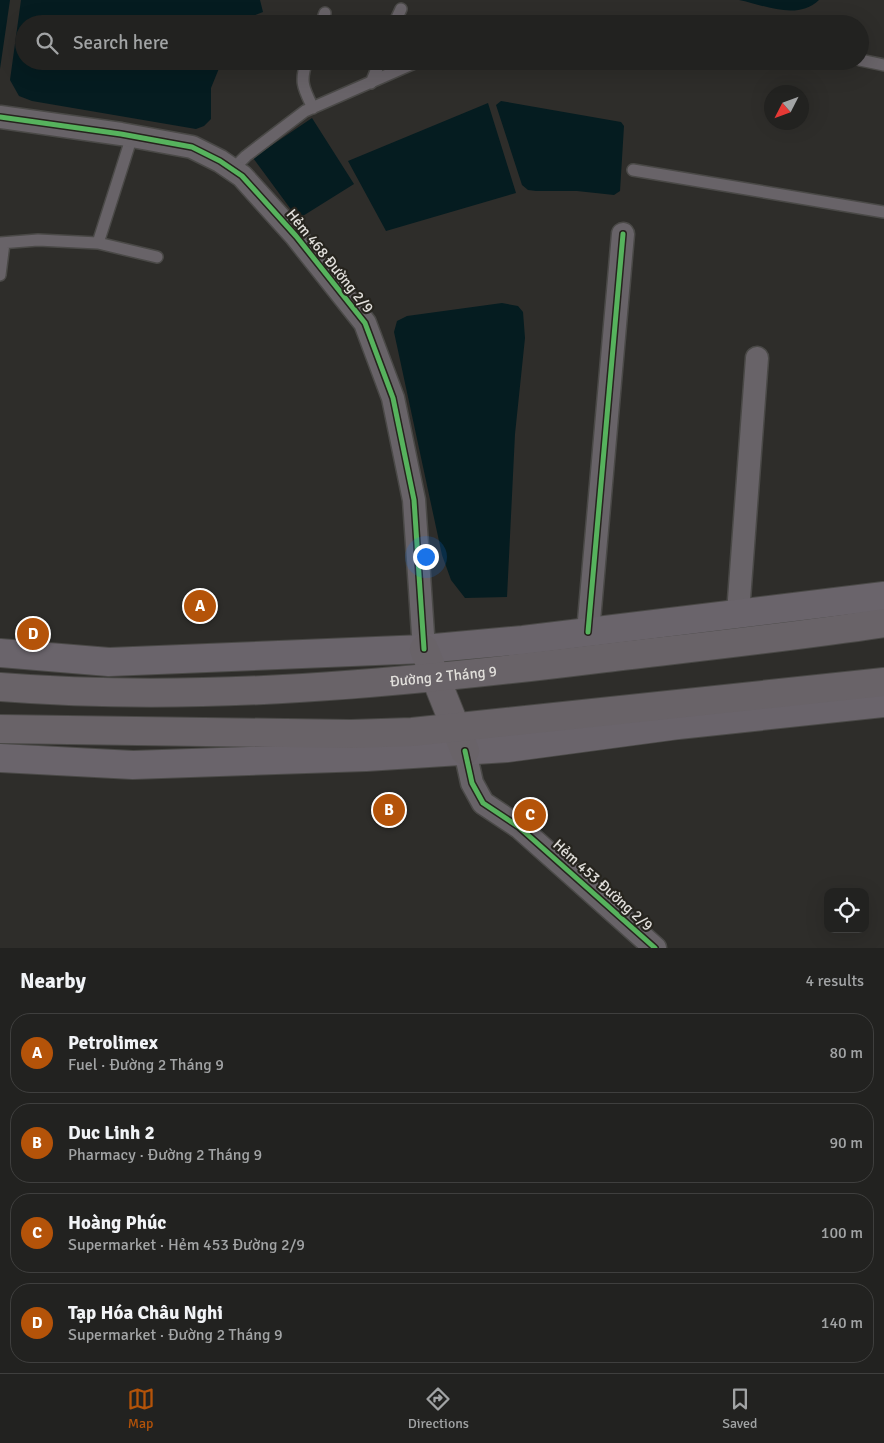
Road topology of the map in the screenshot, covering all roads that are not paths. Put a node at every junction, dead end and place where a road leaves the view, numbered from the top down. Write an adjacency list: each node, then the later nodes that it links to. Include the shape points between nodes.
1 (400, 9): 2 (lane)
2 (398, 15)
3 (869, 62): 4 (lane)
4 (884, 65)
5 (303, 70): 9 (lane, via 303,86)
6 (376, 70): 8 (lane)
7 (399, 70): 8 (lane)
8 (371, 83): 9 (lane)
9 (313, 108): 12 (lane, via 246,156)
10 (0, 117): 11 (street, Hẻm 468 Đường 2/9)
11 (132, 136): 12 (street, Hẻm 468 Đường 2/9, via 192,147); 17 (lane)
12 (232, 170): 25 (street, Hẻm 468 Đường 2/9, via 242,176 296,236 365,323 393,398 414,500)
13 (633, 170): 14 (lane)
14 (884, 212)
15 (623, 234): 24 (street)
16 (2, 243): 17 (lane, via 38,240); 19 (lane)
17 (98, 243): 18 (lane)
18 (157, 257)
19 (0, 275)
20 (757, 358): 22 (street)
21 (884, 596): 22 (main road, Đường 2 Tháng 9)
22 (738, 613): 24 (main road, Đường 2 Tháng 9)
23 (884, 623): 27 (main road, Đường 2 Tháng 9)
24 (588, 632): 25 (main road, Đường 2 Tháng 9)
25 (424, 649): 26 (main road, Đường 2 Tháng 9, via 109,662); 27 (main road)
26 (0, 652)
27 (436, 678): 29 (main road, Đường 2 Tháng 9, via 218,693 65,692); 32 (main road)
28 (884, 682): 32 (main road)
29 (0, 687)
30 (884, 703): 32 (main road, via 678,725 507,748)
31 (0, 729): 32 (main road, via 412,732)
32 (460, 739): 33 (main road, via 366,757 170,765); 34 (street, Hẻm 453 Đường 2/9, via 472,783 483,803 518,827)
33 (0, 758)
34 (655, 948)

